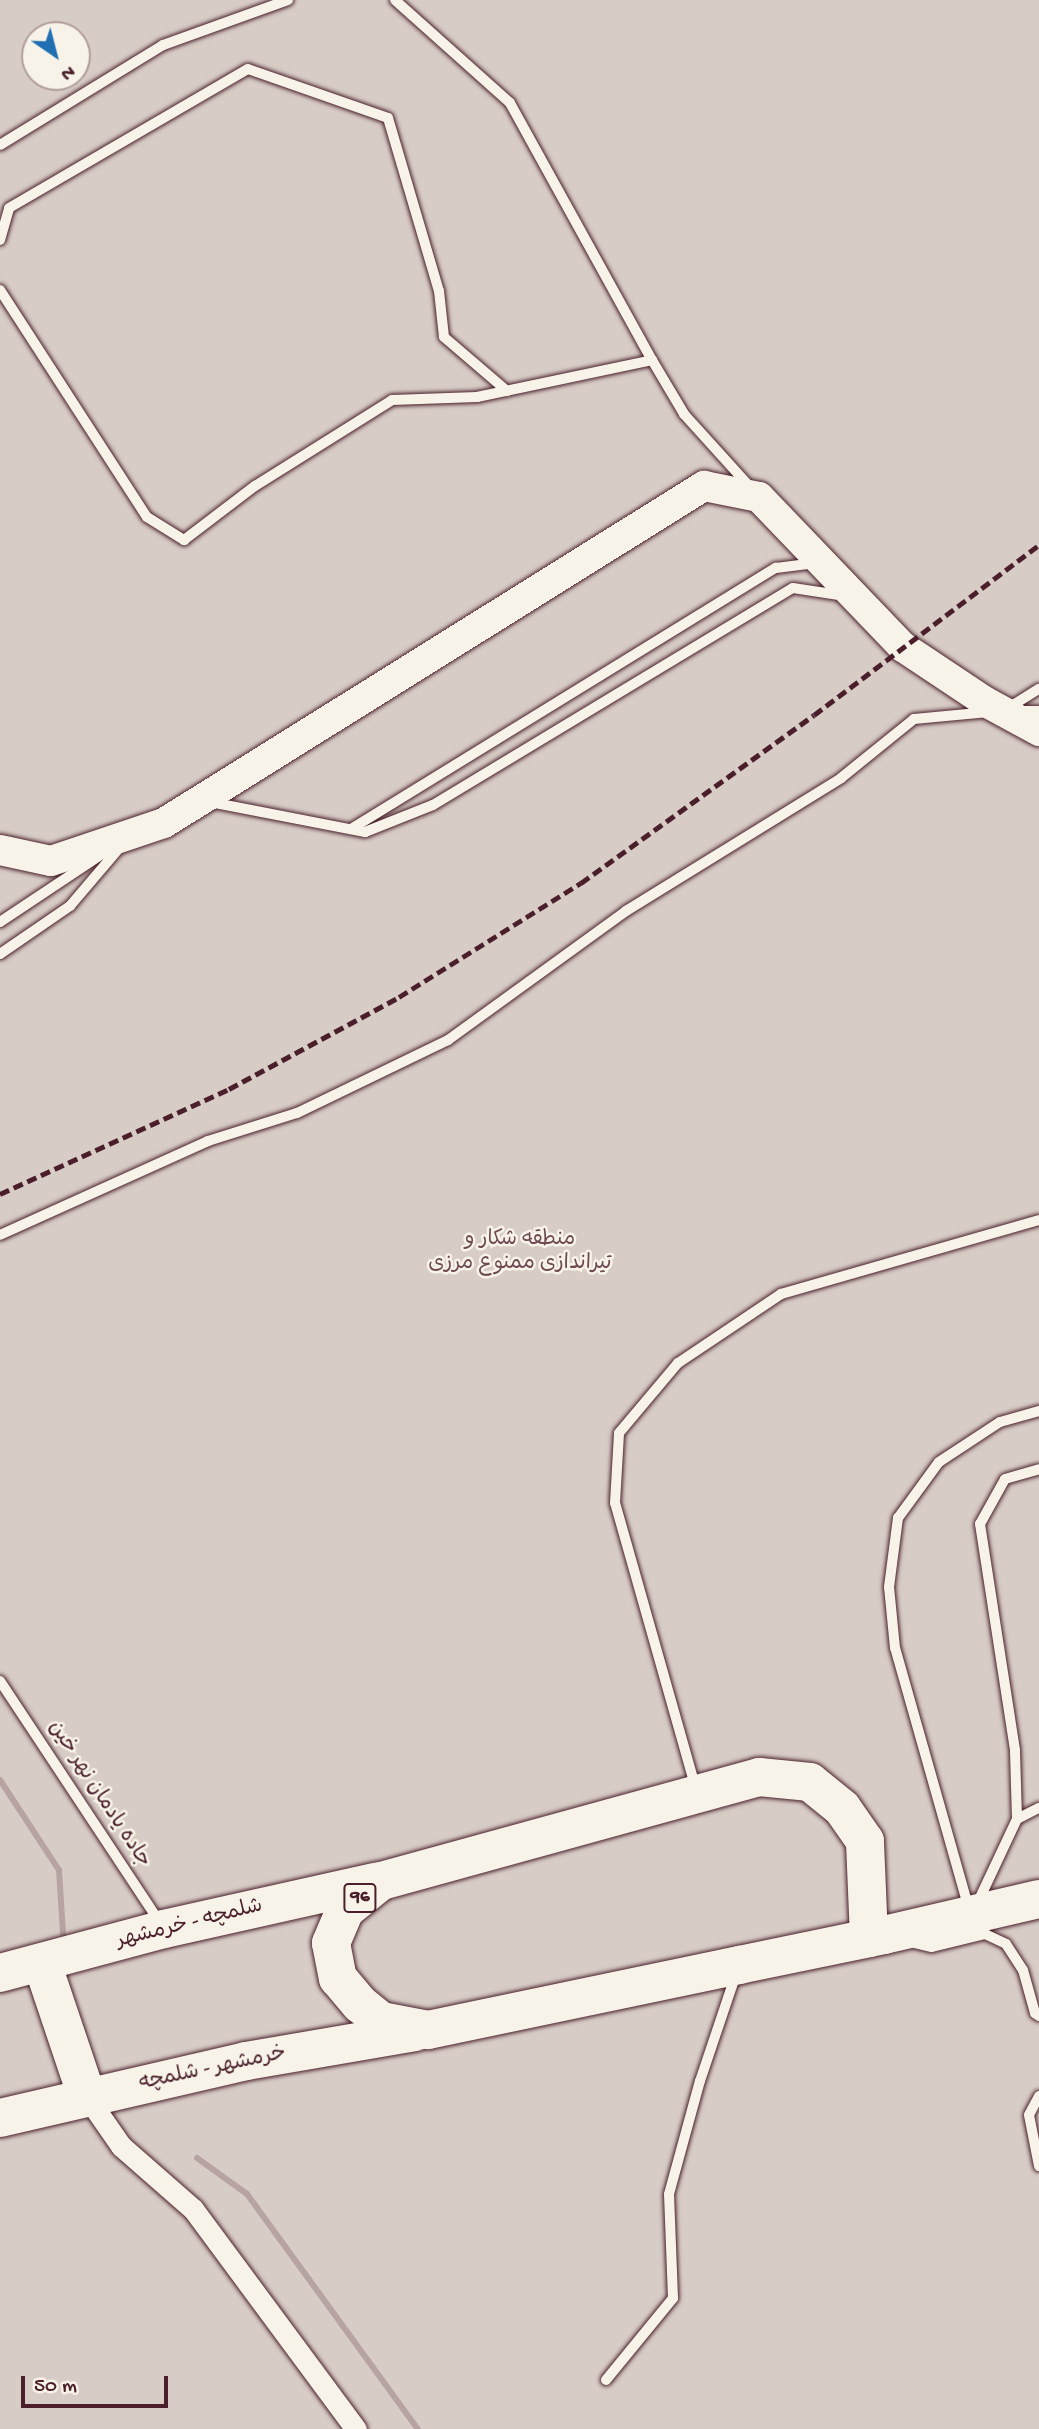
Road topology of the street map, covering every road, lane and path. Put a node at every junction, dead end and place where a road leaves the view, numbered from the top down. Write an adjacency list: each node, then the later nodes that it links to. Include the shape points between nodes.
1 (288, 0): 3 (lane, via 163,45)
2 (395, 0): 6 (lane, via 509,103)
3 (0, 145)
4 (0, 240): 7 (lane, via 9,208 248,69 388,118 439,291 444,337)
5 (0, 290): 7 (lane, via 147,517 184,540 255,486 392,400 477,397)
6 (652, 360): 7 (lane); 8 (lane, via 684,414)
7 (507, 391)
8 (758, 497): 9 (main road); 15 (main road, via 704,486)
9 (822, 562): 10 (main road); 16 (lane, via 776,568)
10 (857, 598): 12 (main road, via 903,647); 16 (lane, via 793,588 433,805 365,832)
11 (1039, 689): 12 (lane)
12 (1003, 711): 13 (lane); 14 (main road); 22 (lane, via 915,719 841,778 626,911 448,1040 298,1113 208,1141)
13 (1039, 711)
14 (1039, 731)
15 (200, 801): 16 (lane); 17 (main road, via 164,823)
16 (351, 829)
17 (132, 834): 18 (main road, via 51,861); 19 (lane); 20 (lane, via 70,906)
18 (0, 850)
19 (0, 922)
20 (0, 954)
21 (1039, 1220): 26 (lane, via 781,1294 678,1363 619,1433 615,1503)
22 (0, 1235)
23 (1039, 1411): 31 (lane, via 1000,1422 939,1462 898,1518 889,1587 895,1648)
24 (1039, 1469): 28 (lane, via 1005,1479 980,1524 1014,1750)
25 (0, 1681): 32 (lane, جاده یادمان نهر خین)
26 (698, 1794): 29 (highway, 96); 33 (highway, 96, via 760,1777 810,1782 842,1808 865,1841)
27 (1039, 1808): 28 (lane)
28 (1017, 1819): 31 (lane)
29 (381, 1881): 32 (highway, شلمچه - خرمشهر / 96); 38 (highway, 96, via 345,1910 331,1943 338,1978 381,2021)
30 (1039, 1899): 31 (highway)
31 (971, 1916): 33 (highway)
32 (164, 1930): 34 (highway, شلمچه - خرمشهر / 96)
33 (877, 1937): 35 (highway, 96); 37 (lane, via 932,1947 985,1934 1006,1944 1023,1970)
34 (42, 1963): 36 (highway, شلمچه - خرمشهر / 96); 40 (highway)
35 (739, 1965): 38 (highway, 96); 43 (lane, via 669,2194 673,2298)
36 (0, 1973)
37 (1039, 2017)
38 (428, 2029): 40 (highway, خرمشهر - شلمچه / 96, via 246,2061)
39 (1039, 2096): 42 (lane, via 1029,2115)
40 (87, 2097): 41 (highway, خرمشهر - شلمچه / 96); 44 (street, via 121,2146 192,2209)
41 (0, 2118)
42 (1039, 2166)
43 (606, 2380)
44 (356, 2429)

